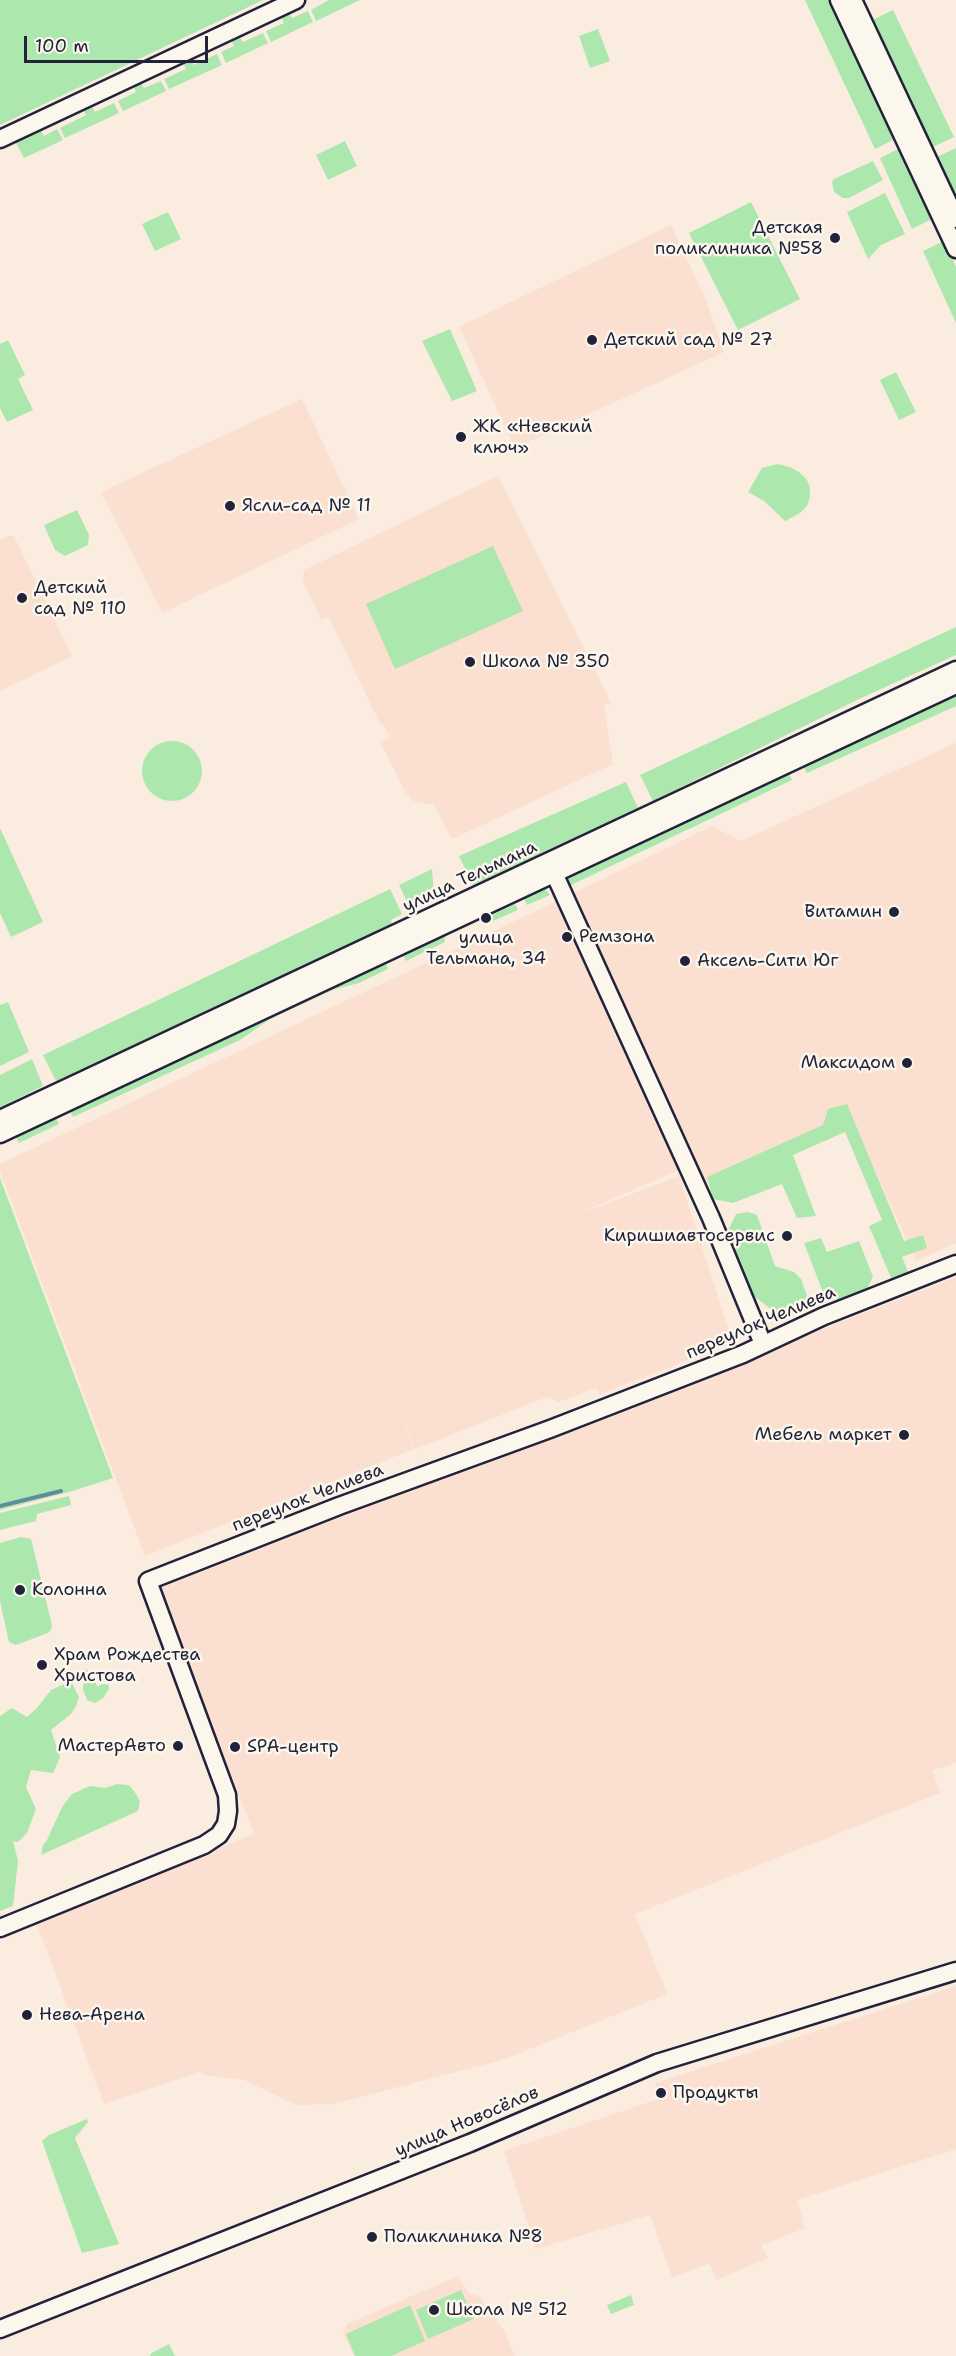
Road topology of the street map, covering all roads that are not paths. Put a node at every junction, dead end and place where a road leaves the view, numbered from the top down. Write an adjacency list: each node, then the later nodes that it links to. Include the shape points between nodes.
1 (296, 0): 4 (street)
2 (839, 0): 6 (street)
3 (853, 0): 5 (street)
4 (0, 139)
5 (956, 219)
6 (956, 249)
7 (956, 670): 9 (street, улица Тельмана)
8 (956, 685): 9 (street, улица Тельмана)
9 (551, 867): 10 (street, улица Тельмана); 11 (street, улица Тельмана); 13 (street, via 711,1218)
10 (0, 1119)
11 (0, 1134)
12 (956, 1264): 13 (street, переулок Челиева)
13 (763, 1344): 14 (street, переулок Челиева, via 148,1581 226,1795 226,1824 219,1835 204,1845)
14 (0, 1928)
15 (956, 1971): 16 (street, улица Новосёлов, via 657,2063 470,2144)
16 (0, 2329)

